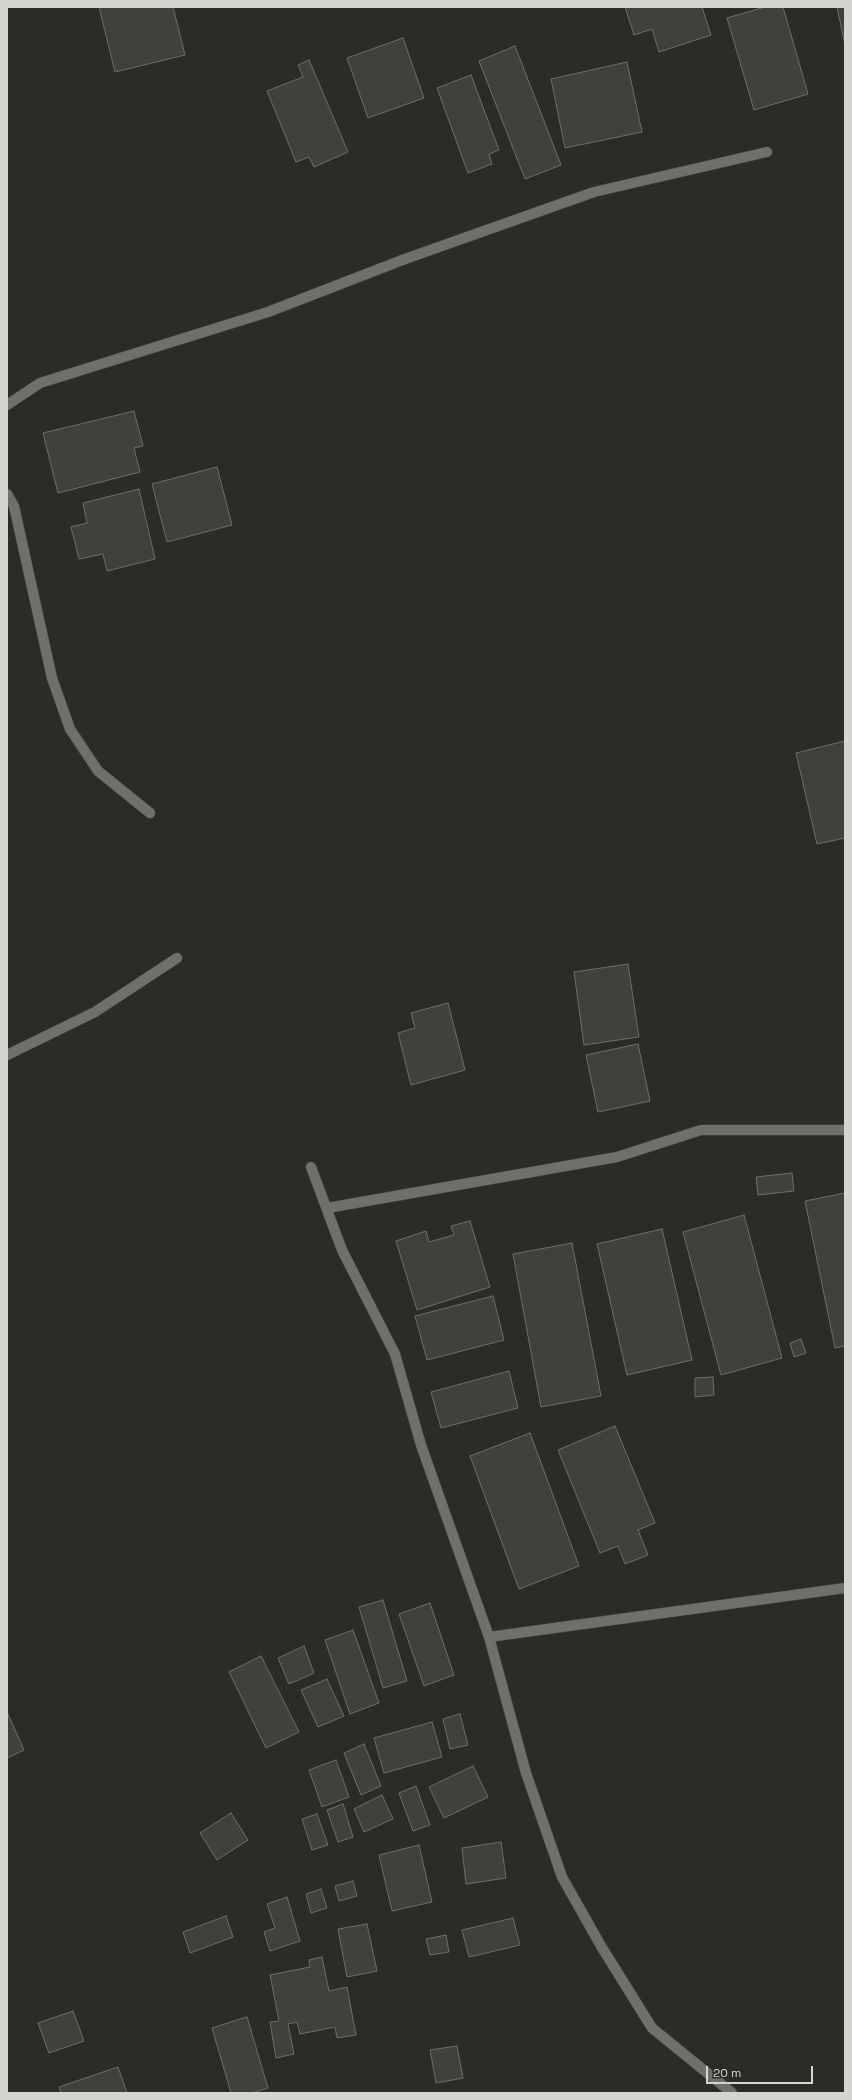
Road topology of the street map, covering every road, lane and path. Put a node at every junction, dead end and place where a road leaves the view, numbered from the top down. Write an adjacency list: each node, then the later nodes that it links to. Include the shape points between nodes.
1 (767, 152): 2 (street, via 594,192 405,259 268,312 40,383)
2 (7, 405)
3 (7, 494): 4 (street, via 14,506 52,678 70,729 98,772)
4 (150, 813)
5 (177, 958): 6 (street, via 95,1012)
6 (7, 1054)
7 (845, 1130): 9 (street, via 701,1130 617,1157)
8 (311, 1167): 9 (street)
9 (326, 1208): 11 (street, via 342,1250 395,1354 421,1444)
10 (845, 1588): 11 (street)
11 (489, 1637): 12 (street, via 526,1773 562,1877 652,2028)
12 (732, 2093)

